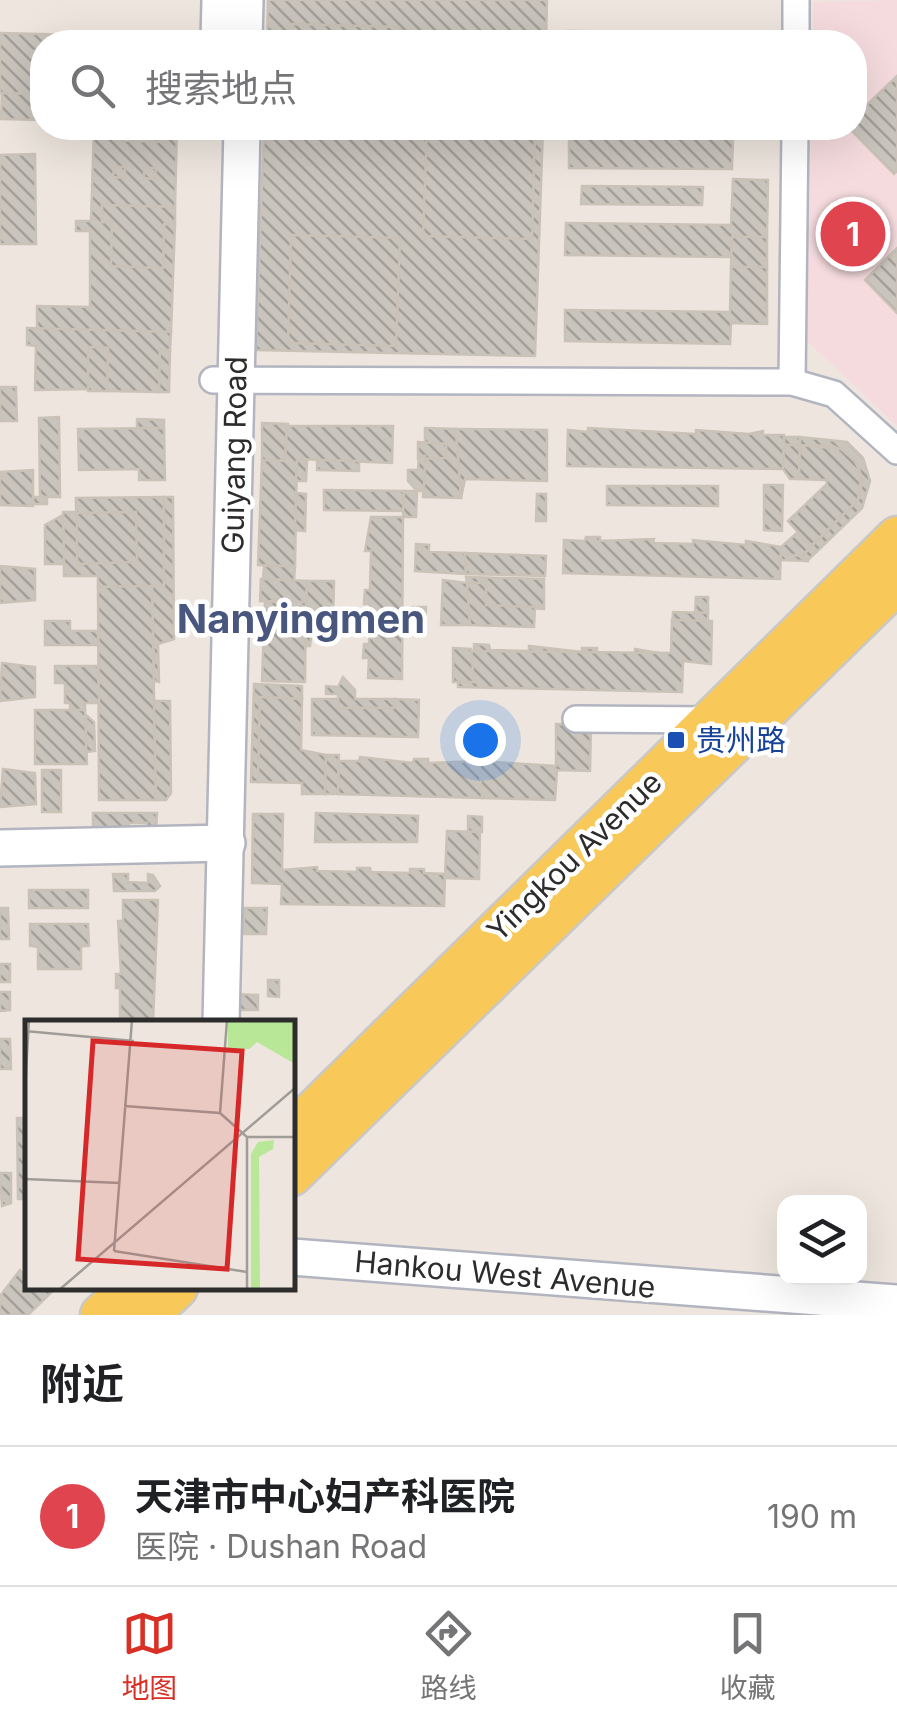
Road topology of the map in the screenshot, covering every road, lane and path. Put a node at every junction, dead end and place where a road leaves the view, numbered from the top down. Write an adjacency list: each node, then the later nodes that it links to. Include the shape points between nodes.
1 (220, 0): 4 (street)
2 (245, 0): 5 (street)
3 (796, 0): 6 (street)
4 (219, 30)
5 (244, 30)
6 (796, 30)
7 (218, 140): 10 (street, Guiyang Road)
8 (241, 140): 10 (street, Guiyang Road)
9 (794, 140): 11 (street)
10 (224, 380): 11 (street); 18 (street, Guiyang Road)
11 (792, 382): 12 (street, via 834,394)
12 (897, 452)
13 (897, 537): 17 (main road, Yingkou Avenue)
14 (897, 583): 15 (main road, Yingkou Avenue)
15 (763, 712): 17 (street); 23 (main road, Yingkou Avenue)
16 (576, 719): 17 (street)
17 (712, 720): 22 (main road, Yingkou Avenue)
18 (215, 844): 19 (street); 20 (street, Guiyang Road); 21 (street, Guiyang Road)
19 (0, 848)
20 (200, 1020)
21 (220, 1020)
22 (295, 1129)
23 (295, 1171)
24 (295, 1257): 27 (street, Hankou West Avenue)
25 (128, 1290): 28 (main road)
26 (175, 1290): 29 (main road)
27 (897, 1303)
28 (101, 1315)
29 (148, 1315)

